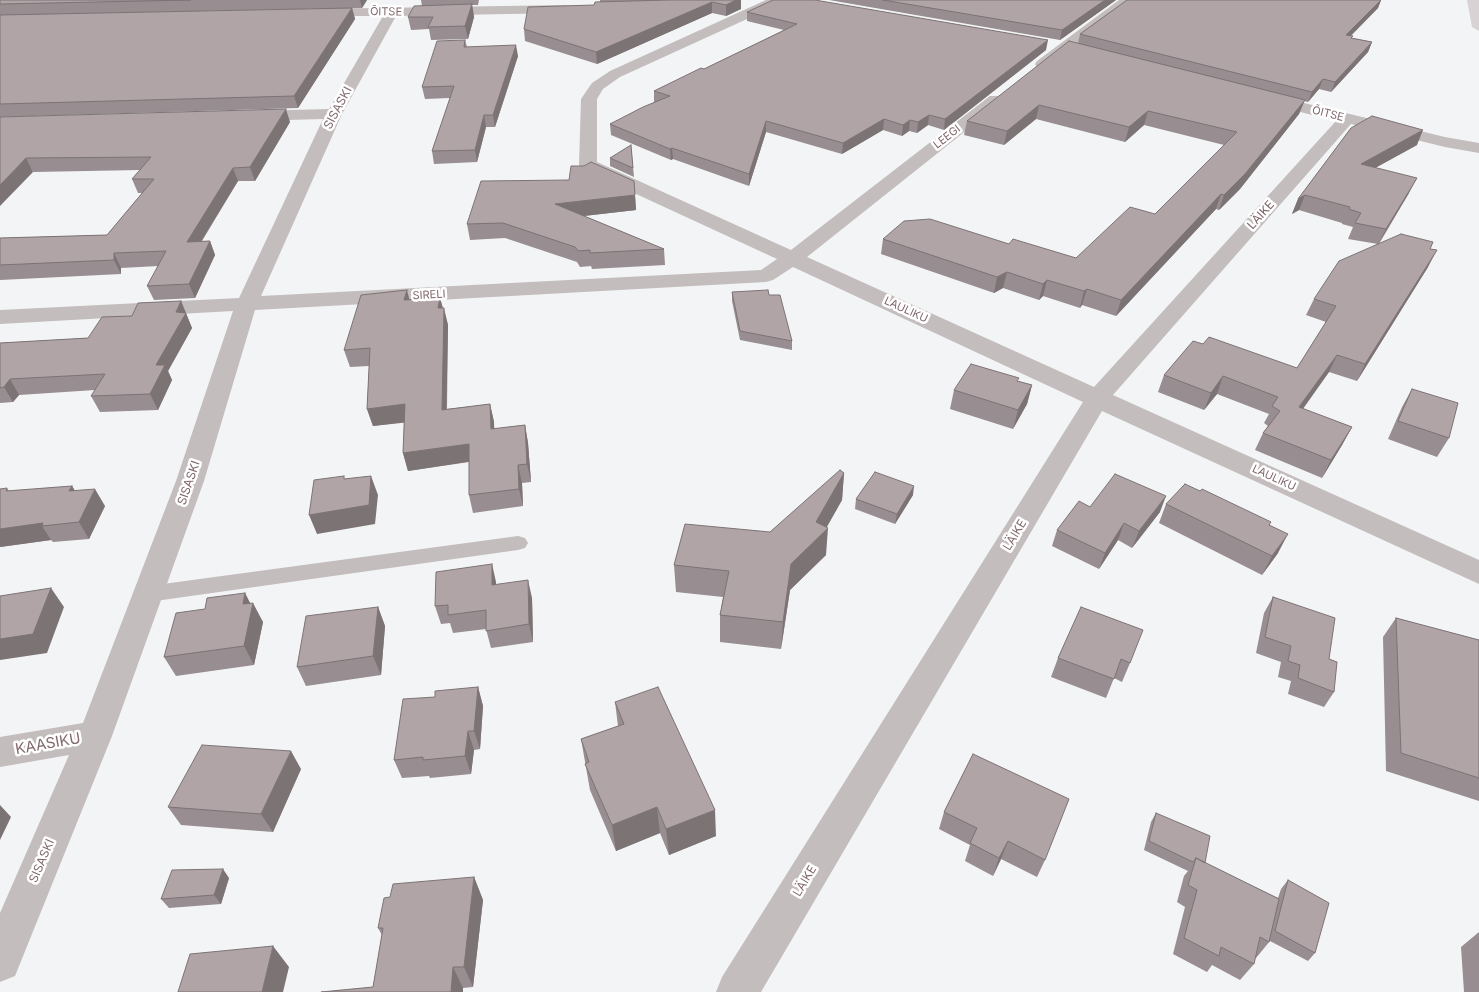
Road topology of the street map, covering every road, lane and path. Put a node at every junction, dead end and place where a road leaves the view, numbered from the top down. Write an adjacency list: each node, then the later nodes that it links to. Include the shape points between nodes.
1 (1127, 0): 10 (street)
2 (1474, 0): 8 (main road)
3 (775, 1): 4 (street); 19 (street, LAULIKU, via 615,74 597,86 589,99 588,165)
4 (734, 4)
5 (382, 8): 6 (street, ÕITSE); 7 (street, ÕITSE); 15 (street, SISASKI)
6 (578, 8)
7 (304, 13)
8 (1479, 27)
9 (1044, 44): 10 (street)
10 (1063, 47): 11 (street); 12 (street)
11 (1082, 52)
12 (1032, 72)
13 (1009, 90): 19 (street, LEEGI)
14 (1252, 95): 17 (street, ÕITSE)
15 (334, 114): 16 (street); 20 (street, SISASKI)
16 (236, 116)
17 (1347, 119): 18 (street, ÕITSE); 22 (street, LÄIKE)
18 (1479, 148)
19 (793, 258): 20 (street, SIRELI, via 766,276); 22 (street, LAULIKU)
20 (246, 305): 21 (street, SIRELI); 25 (street, SISASKI, via 190,481)
21 (0, 317)
22 (1098, 397): 24 (street, LAULIKU); 29 (street, LÄIKE)
23 (518, 543): 25 (lane)
24 (1479, 573)
25 (148, 594): 26 (street, SISASKI)
26 (95, 736): 27 (street, KAASIKU); 28 (street, SISASKI)
27 (0, 752)
28 (0, 961)
29 (737, 992)

